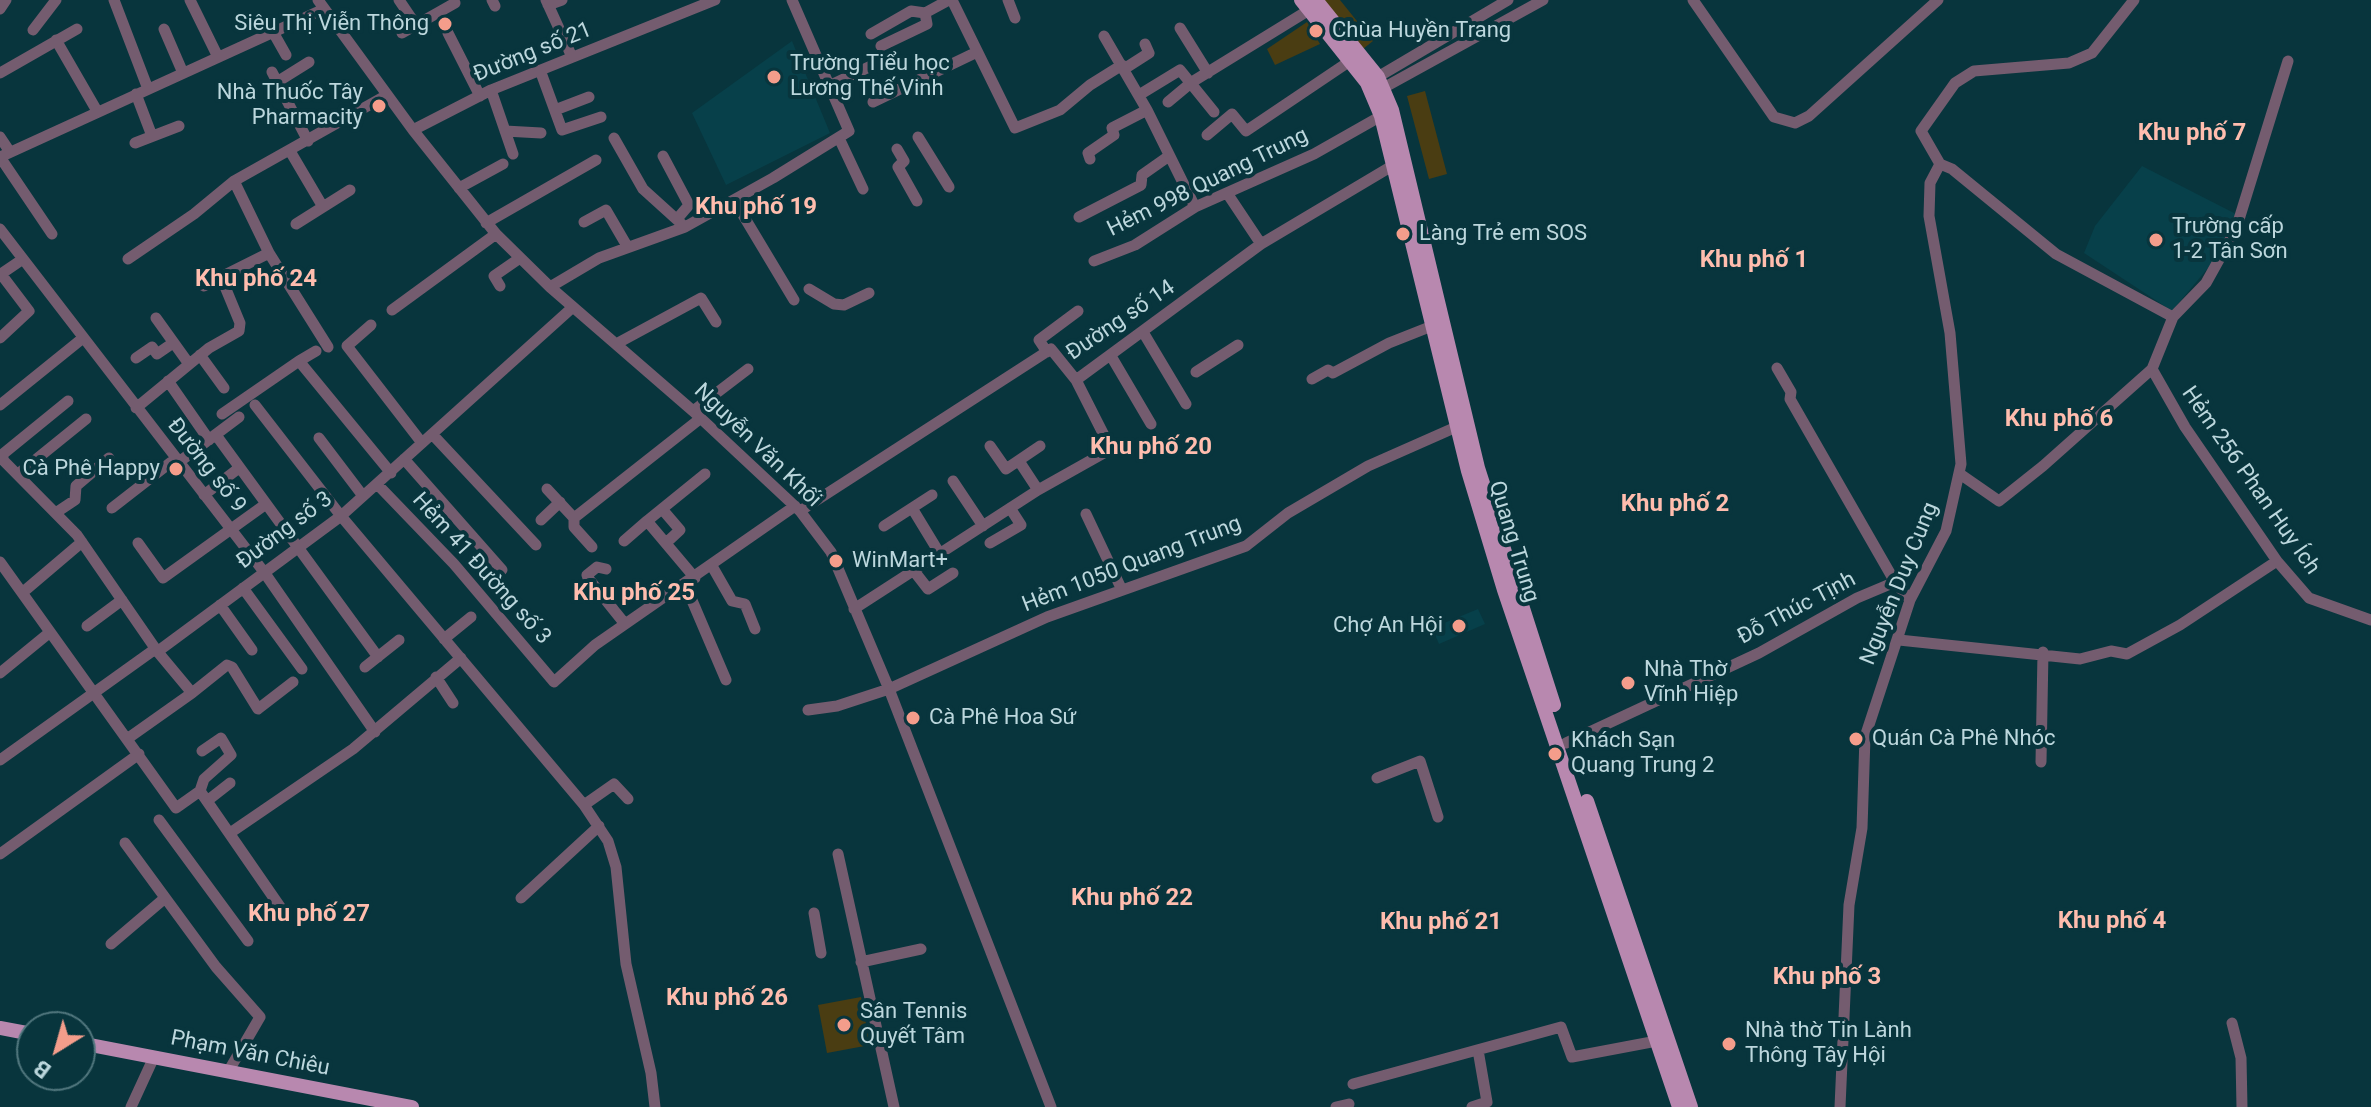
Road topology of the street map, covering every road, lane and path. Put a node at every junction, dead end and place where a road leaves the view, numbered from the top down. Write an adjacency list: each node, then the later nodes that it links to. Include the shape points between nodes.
1 (6, 0): 20 (street)
2 (56, 0): 27 (street)
3 (114, 0): 52 (street)
4 (190, 0): 39 (street)
5 (399, 0): 23 (street)
6 (562, 0): 17 (street)
7 (792, 0): 50 (street)
8 (950, 0): 21 (street); 36 (street)
9 (1008, 0): 22 (street)
10 (1508, 0): 51 (street)
11 (1543, 0): 51 (street)
12 (1693, 0): 13 (street, via 1774,117 1795,123)
13 (1938, 0)
14 (2134, 0): 87 (street, via 2092,53 2069,63 1974,71 1955,83 1921,131)
15 (711, 1): 40 (street, Đường số 21)
16 (455, 3): 23 (street)
17 (547, 3): 40 (street)
18 (1309, 3): 41 (main road, Quang Trung); 48 (street); 51 (main road, Quang Trung)
19 (321, 4): 28 (street); 55 (street, Nguyễn Văn Khối)
20 (0, 9)
21 (925, 13): 31 (street, via 911,11); 35 (street, via 927,24)
22 (1015, 18)
23 (416, 25): 29 (street)
24 (1180, 28): 48 (street)
25 (77, 29): 33 (street)
26 (164, 29): 47 (street)
27 (33, 30)
28 (273, 32): 37 (street); 39 (street)
29 (402, 33)
30 (448, 33): 53 (street)
31 (871, 34)
32 (1104, 36): 44 (street)
33 (56, 40): 46 (street); 62 (street)
34 (1145, 44): 44 (street, via 1149,53)
35 (881, 46)
36 (977, 52): 44 (street, via 1015,128 1065,107); 58 (street)
37 (286, 55)
38 (892, 56): 50 (street)
39 (218, 57): 47 (street)
40 (572, 57): 45 (street, Đường số 21)
41 (1350, 61): 51 (main road, Quang Trung); 71 (street, via 1246,131 1232,114)
42 (2288, 61): 124 (street, via 2236,229 2206,283)
43 (309, 62): 76 (street, via 274,77)
44 (1123, 67): 56 (street)
45 (540, 70): 53 (street, Đường số 21); 60 (street)
46 (0, 73)
47 (183, 73): 52 (street)
48 (1208, 73): 49 (street)
49 (1192, 82): 56 (street, via 1180,70); 59 (street); 63 (street)
50 (829, 86): 70 (street)
51 (1375, 86): 64 (main road, Quang Trung); 159 (main road, Quang Trung, via 1407,168)
52 (148, 89): 54 (street)
53 (485, 93): 67 (street, Đường số 21); 68 (street)
54 (136, 94): 62 (street); 72 (street)
55 (387, 95): 67 (street, Nguyễn Văn Khối); 76 (street)
56 (1139, 95): 61 (street)
57 (589, 97): 60 (street)
58 (873, 102)
59 (1168, 102)
60 (555, 110): 65 (street, via 562,130)
61 (1147, 110): 83 (street); 84 (street, via 1112,128 1114,135 1088,153)
62 (97, 111): 81 (street)
63 (1214, 112)
64 (1381, 116): 88 (main road, Quang Trung); 94 (street, Hẻm 998 Quang Trung, via 1314,154)
65 (601, 117)
66 (179, 126): 72 (street)
67 (413, 130): 91 (street, Nguyễn Văn Khối)
68 (505, 131): 69 (street); 80 (street)
69 (541, 133)
70 (844, 134): 92 (street); 95 (street)
71 (1207, 135)
72 (152, 136): 77 (street)
73 (0, 137): 81 (street)
74 (918, 137): 90 (street)
75 (614, 138): 102 (street, via 643,189)
76 (308, 141): 79 (street)
77 (135, 143)
78 (897, 149): 96 (street, via 904,161 898,167)
79 (290, 151): 89 (street); 97 (street)
80 (513, 154)
81 (4, 156): 104 (street)
82 (663, 156): 102 (street, via 689,205)
83 (1169, 156): 98 (street); 99 (street, via 1142,175 1141,185)
84 (1090, 159)
85 (596, 160): 101 (street)
86 (503, 164): 91 (street)
87 (1940, 164): 124 (street, via 2056,254); 175 (street, Nguyễn Duy Cung, via 1930,183 1929,216 1958,400)
88 (1392, 166): 107 (street, Đường số 14); 128 (main road, Quang Trung)
89 (234, 181): 109 (street); 112 (street)
90 (949, 187)
91 (459, 188): 101 (street, Nguyễn Văn Khối)
92 (863, 189)
93 (350, 190): 97 (street)
94 (1227, 193): 98 (street, Hẻm 998 Quang Trung); 107 (street)
95 (734, 200): 102 (street); 120 (street)
96 (917, 201)
97 (323, 207): 103 (street)
98 (1195, 207): 113 (street, Hẻm 998 Quang Trung, via 1135,245)
99 (1079, 217)
100 (584, 222): 108 (street, via 606,210)
101 (486, 223): 105 (street, Nguyễn Văn Khối)
102 (681, 223): 108 (street)
103 (296, 224)
104 (52, 234)
105 (496, 234): 110 (street, Nguyễn Văn Khối); 122 (street)
106 (2, 236): 111 (street, Đường số 9)
107 (1261, 244): 129 (street, Đường số 14)
108 (627, 246): 117 (street)
109 (269, 253): 114 (street); 139 (street, via 322,349)
110 (520, 258): 116 (street, via 494,276); 117 (street, Nguyễn Văn Khối)
111 (23, 259): 130 (street, via 1,274 29,311); 131 (street, Đường số 9)
112 (128, 259)
113 (1094, 261)
114 (221, 277): 115 (street); 136 (street, via 241,328)
115 (204, 286)
116 (500, 286)
117 (550, 287): 121 (street, Nguyễn Văn Khối)
118 (809, 289): 119 (street, via 844,305)
119 (869, 293)
120 (794, 300)
121 (573, 307): 133 (street, Nguyễn Văn Khối); 160 (street, Đường số 3)
122 (392, 310)
123 (1078, 311): 135 (street, via 1039,340)
124 (2173, 317): 143 (street)
125 (156, 318): 132 (street)
126 (716, 322): 133 (street, via 701,298)
127 (371, 325): 163 (street, via 347,346)
128 (1432, 326): 145 (street); 159 (main road, Quang Trung)
129 (1143, 332): 137 (street, Đường số 14); 150 (street)
130 (0, 338)
131 (83, 338): 151 (street); 153 (street, Đường số 9)
132 (173, 343): 138 (street, via 157,354 152,347); 140 (street)
133 (616, 344): 155 (street, Nguyễn Văn Khối)
134 (1238, 345): 144 (street)
135 (1047, 352): 146 (street, Đường số 14, via 1054,350); 189 (street, Đường số 14)
136 (200, 355): 140 (street); 148 (street)
137 (1111, 356): 146 (street, Đường số 14); 158 (street)
138 (136, 358)
139 (299, 361): 154 (street); 172 (street)
140 (189, 364): 147 (street)
141 (1777, 368): 217 (street)
142 (748, 369): 155 (street)
143 (2152, 369): 175 (street, via 1999,501); 208 (street, Hẻm 256 Phan Huy Ích)
144 (1196, 372)
145 (1312, 379)
146 (1076, 380): 179 (street, via 1111,449)
147 (168, 381): 153 (street); 161 (street)
148 (224, 388)
149 (68, 401): 173 (street, via 3,454)
150 (1186, 404)
151 (0, 405)
152 (255, 405): 192 (street)
153 (136, 408): 168 (street, Đường số 9)
154 (222, 414)
155 (697, 415): 189 (street, Nguyễn Văn Khối); 193 (street)
156 (239, 417): 161 (street)
157 (86, 419): 173 (street)
158 (1151, 424)
159 (1462, 424): 171 (main road, Quang Trung); 219 (street, Hẻm 1050 Quang Trung, via 1368,466 1288,513 1246,546)
160 (432, 434): 163 (street, Đường số 3); 204 (street)
161 (212, 437): 168 (street); 170 (street)
162 (319, 438): 182 (street)
163 (422, 443): 167 (street, Đường số 3)
164 (990, 446): 169 (street, via 1006,469)
165 (1040, 446): 169 (street)
166 (109, 458): 190 (street, via 76,486 75,500)
167 (404, 459): 172 (street, Đường số 3); 212 (street)
168 (177, 460): 180 (street, Đường số 9); 185 (street)
169 (1019, 461): 179 (street)
170 (239, 468): 180 (street); 184 (street)
171 (1473, 470): 253 (main road, Quang Trung); 263 (main road, Quang Trung, via 1504,590)
172 (391, 473): 177 (street, Đường số 3)
173 (18, 474): 190 (street)
174 (705, 474): 188 (street)
175 (1960, 474): 222 (street, Nguyễn Duy Cung, via 1946,531)
176 (953, 481): 197 (street)
177 (377, 484): 182 (street, Đường số 3); 245 (street, Hẻm 41 Đường số 3, via 454,564)
178 (547, 489): 183 (street)
179 (1038, 490): 187 (street)
180 (204, 495): 198 (street, Đường số 9)
181 (932, 495): 186 (street)
182 (363, 496): 192 (street, Đường số 3)
183 (560, 502): 193 (street); 194 (street)
184 (266, 504): 198 (street); 205 (street)
185 (112, 508)
186 (912, 508): 196 (street); 207 (street)
187 (1010, 508): 197 (street); 203 (street, via 1021,525)
188 (662, 509): 195 (street); 202 (street, via 680,530)
189 (798, 509): 210 (street, Đường số 14); 224 (street, Nguyễn Văn Khối, via 831,552)
190 (57, 512): 200 (street)
191 (1086, 514): 219 (street)
192 (341, 516): 205 (street, Đường số 3); 231 (street)
193 (574, 518): 206 (street, via 574,527)
194 (541, 520)
195 (647, 521): 199 (street); 202 (street)
196 (884, 526)
197 (983, 526): 207 (street)
198 (230, 528): 201 (street, via 163,578); 214 (street, Đường số 9)
199 (624, 541)
200 (82, 542): 220 (street); 221 (street)
201 (138, 543)
202 (666, 543): 216 (street)
203 (990, 543)
204 (536, 545)
205 (298, 547): 214 (street, Đường số 3); 237 (street)
206 (592, 547)
207 (940, 554): 213 (street)
208 (2277, 561): 226 (street, Hẻm 256 Phan Huy Ích, via 2309,598); 236 (street, via 2127,654 2111,651 2080,659)
209 (0, 562): 220 (street)
210 (712, 566): 216 (street, Đường số 14); 229 (street, via 732,601 745,604)
211 (606, 569): 227 (street, via 597,567 588,578)
212 (502, 570)
213 (914, 571): 215 (street, via 928,589); 224 (street)
214 (264, 572): 218 (street, Đường số 3); 251 (street, Đường số 9)
215 (953, 573)
216 (690, 581): 227 (street, Đường số 14); 243 (street)
217 (1895, 582): 222 (street); 253 (street, Đỗ Thúc Tịnh)
218 (243, 588): 223 (street, Đường số 3); 240 (street)
219 (1121, 588): 246 (street, Hẻm 1050 Quang Trung)
220 (22, 593): 230 (street)
221 (122, 600): 228 (street); 235 (street)
222 (1910, 600): 233 (street, Nguyễn Duy Cung)
223 (220, 605): 234 (street); 235 (street, Đường số 3)
224 (854, 609): 246 (street, Nguyễn Văn Khối)
225 (471, 617): 231 (street)
226 (2371, 620)
227 (625, 624): 245 (street, Đường số 14)
228 (87, 626)
229 (755, 629)
230 (49, 633): 241 (street); 248 (street)
231 (441, 636): 238 (street)
232 (399, 640): 237 (street)
233 (1899, 640): 236 (street); 297 (street, Nguyễn Duy Cung, via 1865,737 1862,828 1849,905)
234 (252, 650)
235 (157, 651): 247 (street); 248 (street, Đường số 3)
236 (2043, 652): 257 (street)
237 (378, 657): 239 (street)
238 (461, 658): 242 (street); 262 (street)
239 (365, 667)
240 (302, 669)
241 (0, 673)
242 (436, 677): 249 (street); 251 (street)
243 (726, 680)
244 (293, 682): 247 (street, via 258,709 227,665)
245 (554, 682)
246 (889, 689): 250 (street, Hẻm 1050 Quang Trung); 292 (street, Nguyễn Văn Khối)
247 (192, 693): 252 (street)
248 (93, 695): 252 (street); 256 (street, Đường số 3)
249 (453, 703)
250 (808, 710)
251 (375, 732): 267 (street)
252 (127, 739): 255 (street)
253 (1566, 743): 263 (main road, Quang Trung)
254 (202, 751): 260 (street, via 221,738 231,755 204,779)
255 (139, 754): 260 (street, via 176,808); 269 (street)
256 (0, 760)
257 (2041, 762)
258 (1377, 778): 264 (street, via 1420,761)
259 (230, 783): 260 (street)
260 (203, 796): 267 (street)
261 (628, 799): 262 (street, via 614,784)
262 (584, 805): 266 (street)
263 (1586, 811): 281 (main road, Quang Trung)
264 (1438, 817)
265 (159, 820): 275 (street)
266 (599, 826): 272 (street); 290 (street, via 616,867 626,964)
267 (230, 833): 274 (street)
268 (125, 843): 271 (street)
269 (0, 854)
270 (838, 854): 279 (street)
271 (165, 898): 276 (street); 285 (street, via 260,1017)
272 (521, 898)
273 (814, 913): 278 (street)
274 (285, 914)
275 (248, 941)
276 (111, 944)
277 (921, 949): 279 (street)
278 (821, 953)
279 (861, 962): 291 (street)
280 (2232, 1023): 298 (street, via 2241,1058)
281 (1663, 1040): 283 (street, via 1572,1057 1561,1027); 295 (main road, Quang Trung); 296 (main road, Quang Trung)
282 (96, 1046): 284 (main road, Phạm Văn Chiêu)
283 (1478, 1050): 286 (street); 294 (street, via 1487,1102)
284 (154, 1057): 285 (main road, Phạm Văn Chiêu); 288 (street)
285 (228, 1072): 289 (main road, Phạm Văn Chiêu)
286 (1353, 1084)
287 (1349, 1104): 293 (street)
288 (131, 1107)
289 (412, 1107)
290 (655, 1107)
291 (894, 1107)
292 (1051, 1107)
293 (1336, 1107)
294 (1472, 1107)
295 (1679, 1107)
296 (1691, 1107)
297 (1840, 1107)
298 (2242, 1107)

